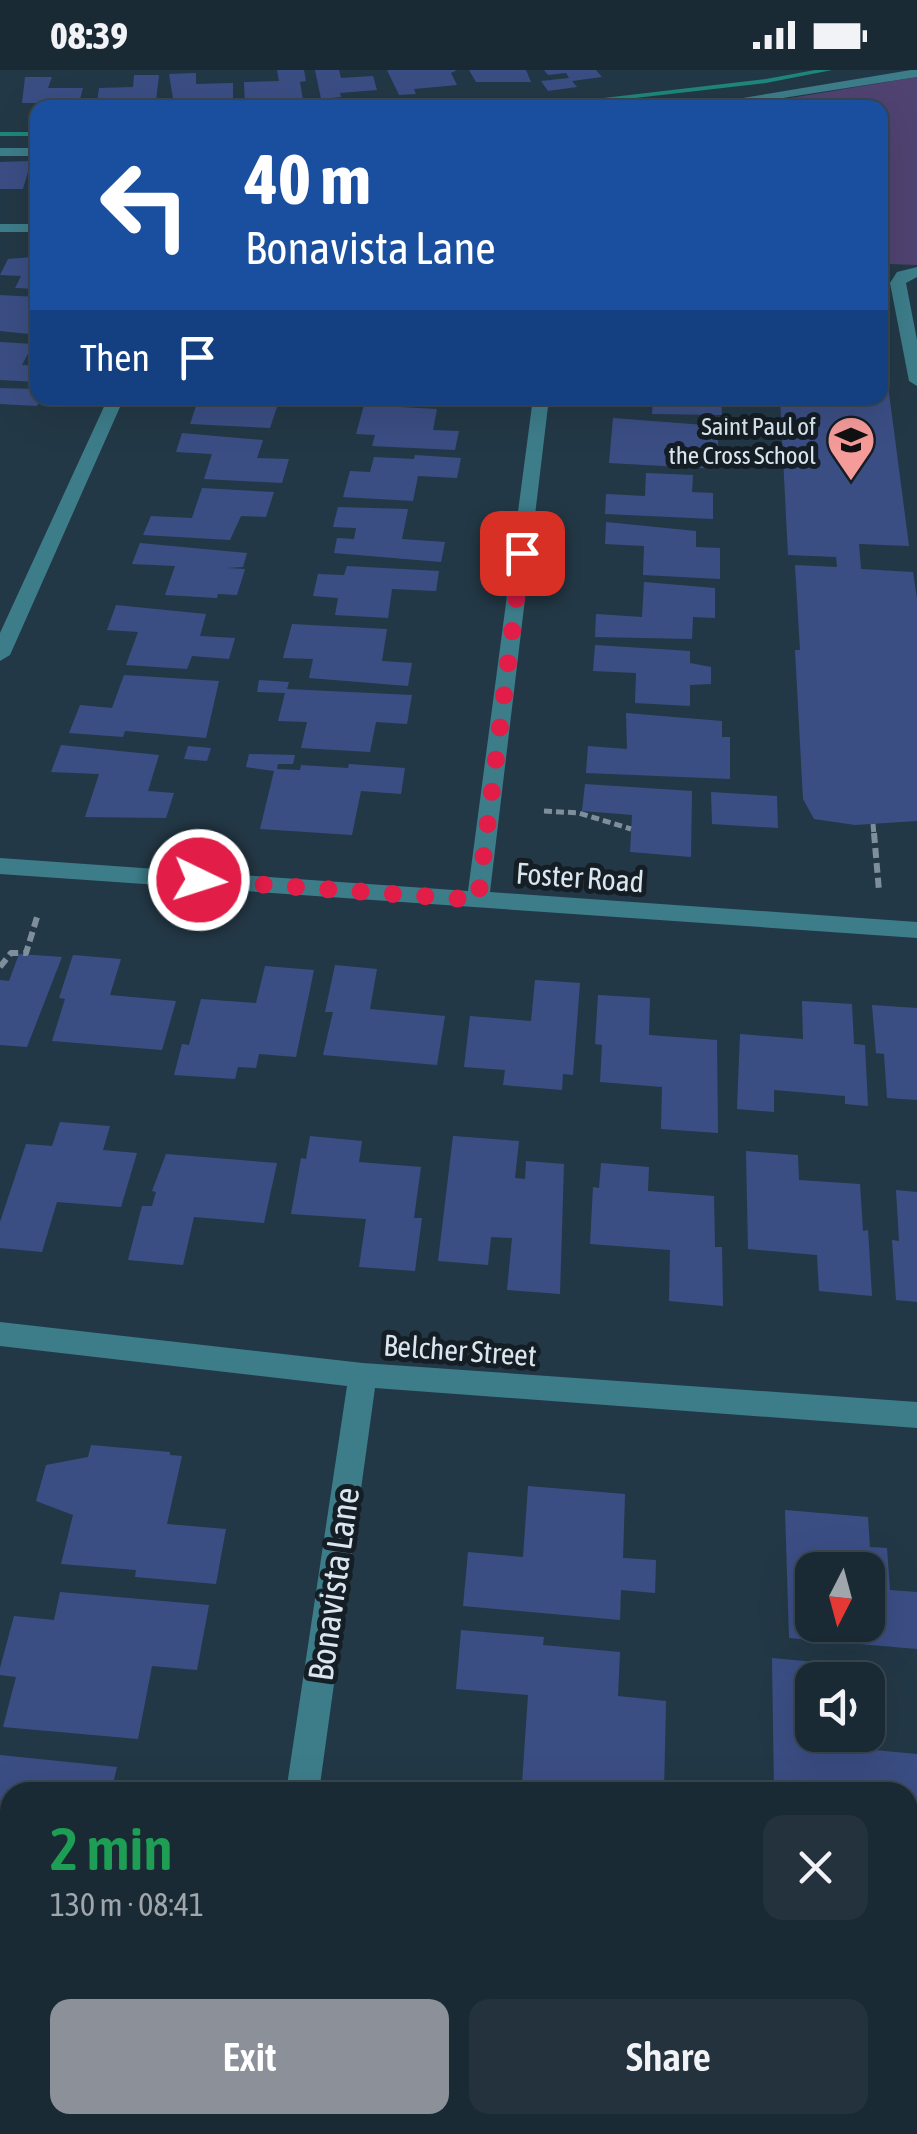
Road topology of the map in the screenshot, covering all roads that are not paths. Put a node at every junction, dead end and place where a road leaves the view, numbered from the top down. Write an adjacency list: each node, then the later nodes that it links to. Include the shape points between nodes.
1 (917, 73): 2 (street)
2 (741, 100)
3 (0, 152): 4 (street)
4 (30, 152)
5 (0, 228): 6 (street)
6 (30, 228)
7 (909, 274): 8 (street, via 898,283)
8 (917, 381)
9 (113, 405): 11 (street)
10 (541, 405): 13 (street)
11 (0, 656)
12 (0, 866): 13 (street, Foster Road)
13 (478, 900): 14 (street, Foster Road)
14 (917, 930)
15 (0, 1334): 16 (street, Belcher Street)
16 (363, 1375): 17 (street, Belcher Street); 18 (street, Bonavista Lane)
17 (917, 1415)
18 (303, 1782)

